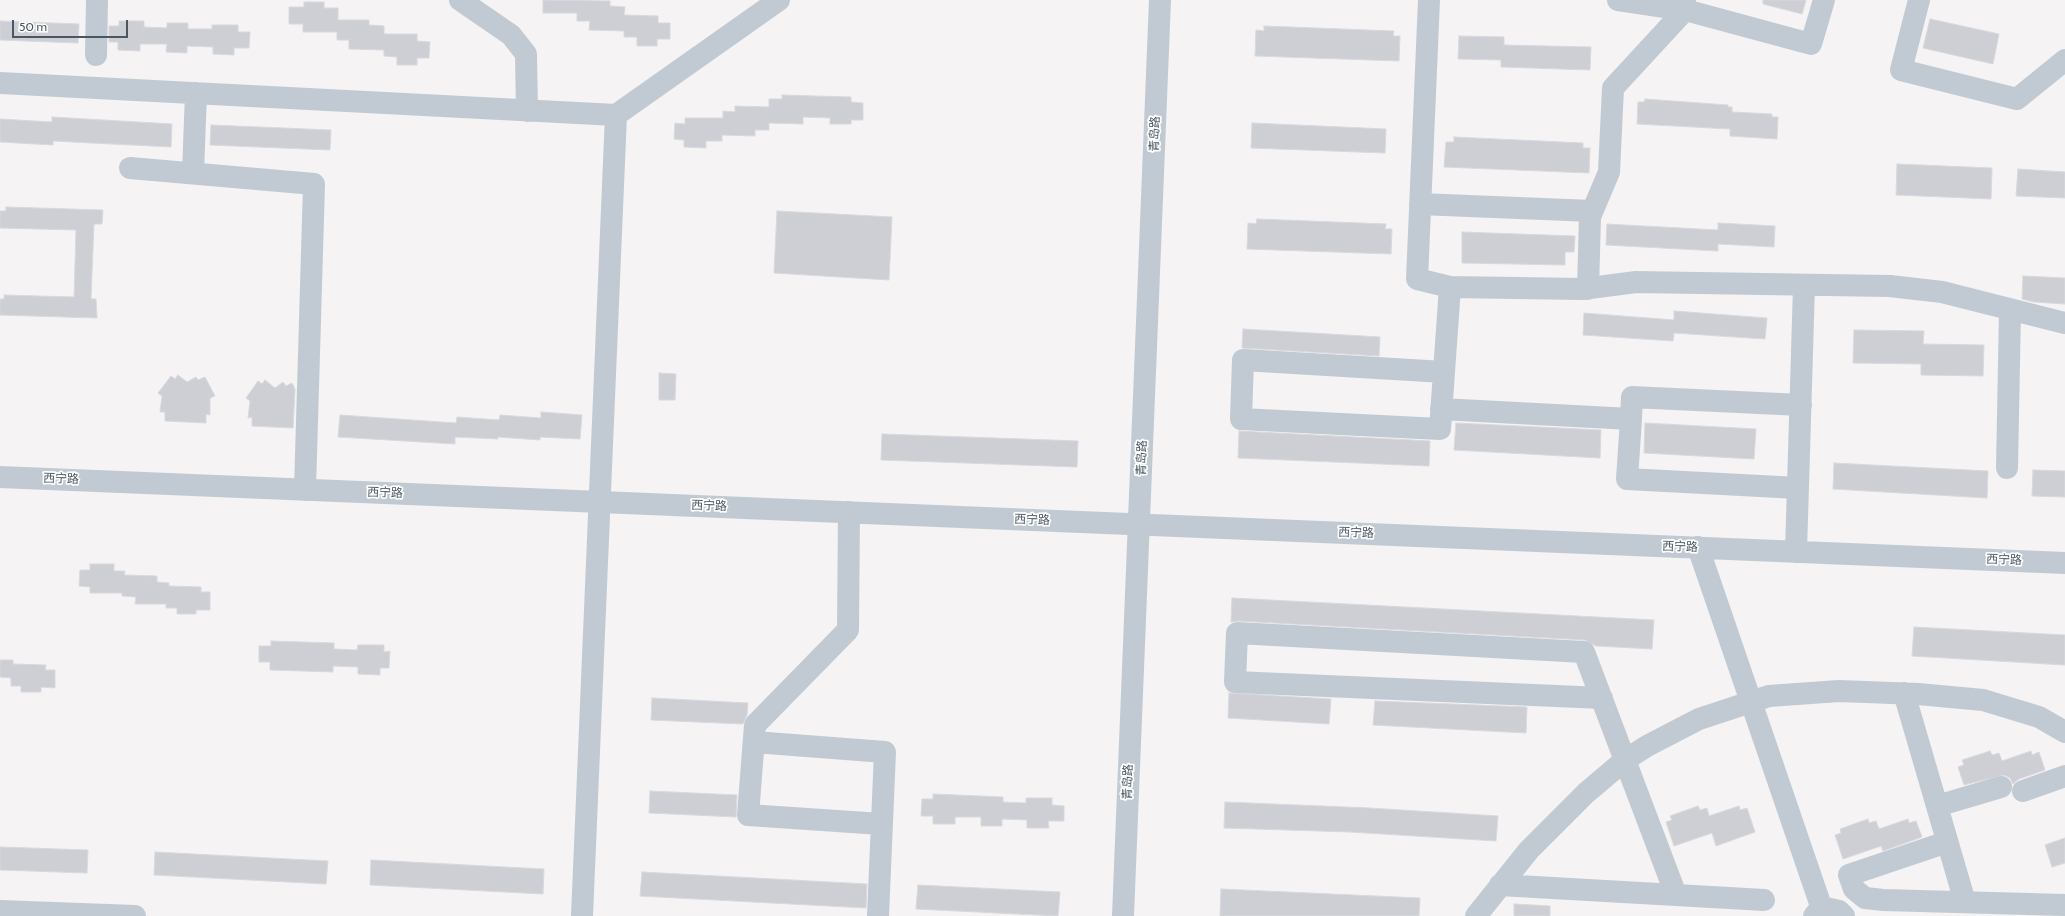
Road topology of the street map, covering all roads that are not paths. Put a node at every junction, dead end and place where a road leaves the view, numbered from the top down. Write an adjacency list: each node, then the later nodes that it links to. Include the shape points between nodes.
1 (97, 0): 10 (street)
2 (460, 0): 14 (street, via 511,36 526,54)
3 (779, 0): 15 (street)
4 (1160, 0): 35 (street, 青岛路)
5 (1429, 0): 18 (street)
6 (1618, 0): 9 (street)
7 (1824, 0): 9 (street, via 1811,44)
8 (1919, 0): 11 (street, via 1901,70 2017,99)
9 (1685, 5): 19 (street, via 1613,88 1609,172)
10 (96, 55)
11 (2065, 60)
12 (0, 83): 13 (street)
13 (196, 93): 14 (street); 17 (street)
14 (527, 111): 15 (street)
15 (616, 115): 33 (street)
16 (130, 168): 17 (street)
17 (193, 173): 32 (street, via 314,184)
18 (1420, 204): 19 (street); 21 (street, via 1417,279)
19 (1592, 211): 22 (street)
20 (1804, 286): 22 (street, via 1636,282); 23 (street, via 1890,286 1934,291); 26 (street)
21 (1450, 287): 22 (street); 25 (street)
22 (1588, 289)
23 (2010, 310): 24 (street); 29 (street)
24 (2065, 323)
25 (1444, 372): 27 (street); 27 (street, via 1243,360 1241,419 1440,429)
26 (1801, 405): 28 (street, via 1632,396); 31 (street)
27 (1441, 409): 28 (street)
28 (1630, 419): 31 (street, via 1627,479)
29 (2007, 468)
30 (0, 477): 32 (street, 西宁路)
31 (1798, 488): 37 (street)
32 (305, 490): 33 (street, 西宁路)
33 (600, 502): 34 (street, 西宁路); 59 (street)
34 (849, 512): 35 (street, 西宁路); 43 (street, via 848,630 755,725)
35 (1139, 524): 36 (street, 西宁路); 61 (street, 青岛路)
36 (1698, 547): 37 (street, 西宁路); 41 (street)
37 (1796, 552): 38 (street, 西宁路)
38 (2065, 563)
39 (1904, 693): 41 (street, via 1839,691 1769,696); 42 (street, via 1983,700 2039,717); 48 (street)
40 (1602, 698): 40 (street, via 1584,652 1237,633 1235,682); 44 (street)
41 (1750, 702): 44 (street, via 1700,719); 57 (street)
42 (2065, 732)
43 (754, 742): 49 (street, via 885,752); 49 (street, via 748,815)
44 (1625, 760): 51 (street, via 1586,793 1529,850); 52 (street)
45 (2065, 776): 47 (street)
46 (2001, 787): 48 (street)
47 (2023, 791)
48 (1937, 806): 50 (street)
49 (881, 824): 60 (street)
50 (1947, 842): 54 (street); 54 (street, via 1849,875 1854,889 1865,898)
51 (1500, 885): 52 (street); 62 (street)
52 (1676, 895): 53 (street)
53 (1764, 900)
54 (1965, 902): 55 (street)
55 (2065, 905)
56 (0, 911): 58 (street)
57 (1818, 913): 63 (street, via 1833,908)
58 (136, 916)
59 (582, 916)
60 (878, 916)
61 (1122, 916)
62 (1476, 916)
63 (1844, 916)

